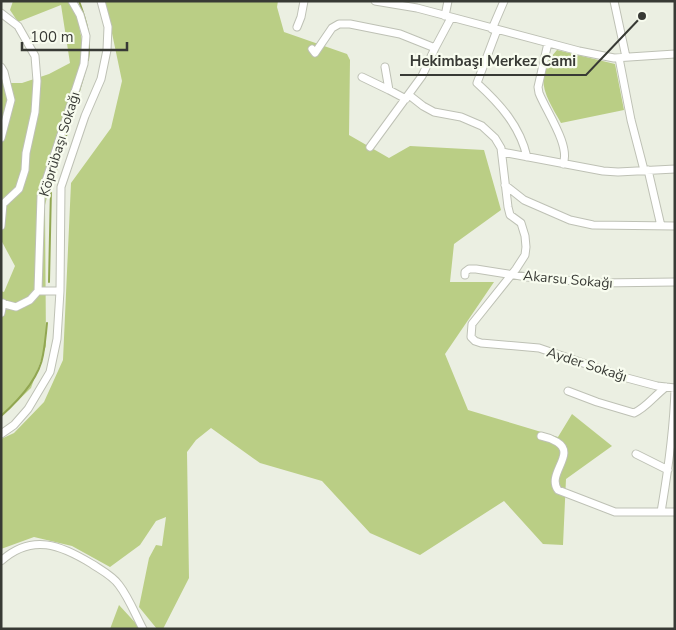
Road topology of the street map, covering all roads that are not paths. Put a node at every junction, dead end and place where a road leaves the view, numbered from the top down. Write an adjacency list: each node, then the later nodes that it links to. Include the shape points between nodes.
1 (72, 1): 36 (street, Köprübaşı Sokağı, via 86,36 84,64 41,196)
2 (101, 1): 37 (street, Köprübaşı Sokağı, via 108,27 101,79 61,187)
3 (304, 1): 10 (street)
4 (375, 1): 9 (street)
5 (448, 1): 9 (street)
6 (504, 1): 11 (street)
7 (614, 1): 16 (street)
8 (1, 13): 30 (street, via 18,26 34,56 37,81 25,170 19,189 3,204)
9 (448, 17): 11 (street); 13 (street)
10 (297, 27)
11 (494, 29): 12 (street); 25 (street, via 477,83 519,130)
12 (548, 43): 16 (street); 26 (street, via 538,86 563,145)
13 (435, 48): 14 (street, via 400,34 339,24 332,28 315,53); 21 (street)
14 (312, 49)
15 (675, 54): 16 (street)
16 (622, 57): 28 (street, via 629,111)
17 (1, 67): 22 (street, via 10,100)
18 (384, 67): 20 (street)
19 (362, 78): 20 (street)
20 (390, 90): 21 (street)
21 (408, 97): 23 (street); 24 (street, via 434,112 461,117 482,126 495,138)
22 (1, 138)
23 (370, 147)
24 (502, 152): 25 (street); 29 (street)
25 (527, 157): 26 (street)
26 (563, 164): 28 (street, via 603,171)
27 (675, 168): 28 (street)
28 (646, 170): 31 (street)
29 (505, 185): 31 (street, via 524,200 570,220 593,225); 33 (street, via 510,215 521,223 526,247)
30 (1, 226)
31 (661, 226): 32 (street)
32 (675, 226)
33 (512, 274): 34 (street, Akarsu Sokağı, via 476,269 468,270); 35 (street, Akarsu Sokağı, via 600,283); 40 (street, Ayder Sokağı, via 472,324 471,337 475,341 539,348 627,378)
34 (465, 275)
35 (675, 282)
36 (38, 292): 37 (street); 38 (street, via 16,307)
37 (60, 292): 43 (street, Köprübaşı Sokağı, via 57,339 50,372 28,409)
38 (2, 303): 39 (street)
39 (1, 313)
40 (666, 387): 41 (street, Ayder Sokağı); 42 (street, via 634,413)
41 (675, 388): 46 (street)
42 (568, 391)
43 (1, 434)
44 (541, 436): 47 (street, via 557,442 563,449 564,457 556,474 558,490 615,512)
45 (636, 454): 46 (street)
46 (668, 470): 47 (street)
47 (661, 512): 48 (street)
48 (675, 512)
49 (1, 561): 50 (street, via 27,545 57,545 74,553 118,583)
50 (143, 629)

